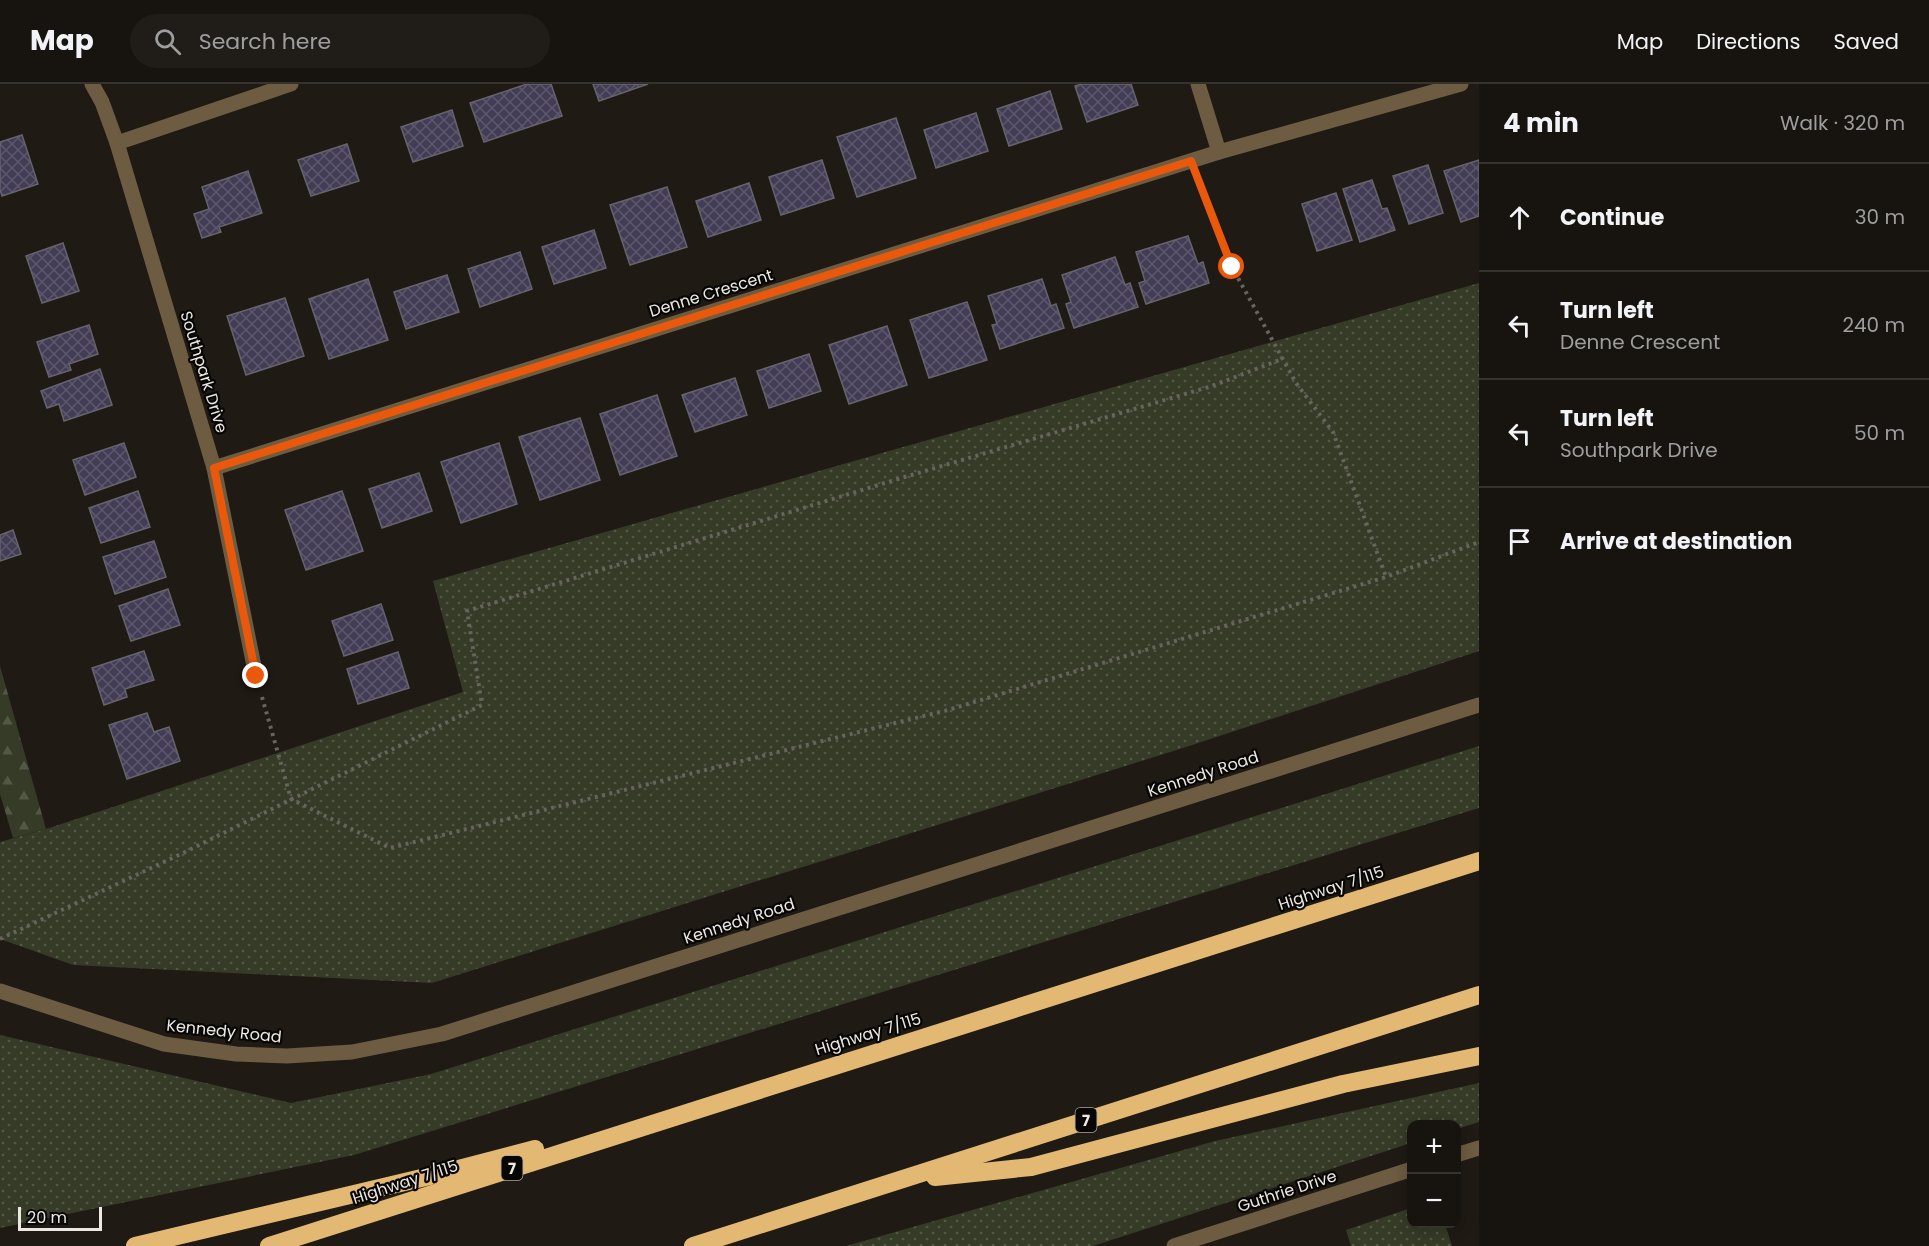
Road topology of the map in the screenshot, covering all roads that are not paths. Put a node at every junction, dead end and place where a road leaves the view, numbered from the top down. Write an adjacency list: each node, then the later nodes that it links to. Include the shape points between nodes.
1 (92, 84): 5 (street, Southpark Drive)
2 (291, 84): 5 (street)
3 (1198, 84): 6 (street)
4 (1461, 84): 6 (street, Denne Crescent)
5 (117, 143): 7 (street, Southpark Drive)
6 (1219, 152): 7 (street, Denne Crescent)
7 (214, 468): 8 (street, Southpark Drive)
8 (256, 676)
9 (1479, 705): 11 (street, Kennedy Road, via 442,1034 352,1052 236,1054 164,1044)
10 (1479, 861): 14 (highway, Highway 7/115 / 7)
11 (0, 991)
12 (1479, 995): 18 (highway, 7)
13 (1479, 1056): 18 (highway, via 1343,1084 1031,1167)
14 (755, 1090): 19 (highway, via 451,1171); 20 (highway, Highway 7/115 / 7)
15 (1479, 1148): 16 (street)
16 (1461, 1153)
17 (1407, 1172): 22 (street, Guthrie Drive)
18 (897, 1180): 21 (highway, 7)
19 (135, 1246)
20 (270, 1246)
21 (693, 1246)
22 (1174, 1246)

